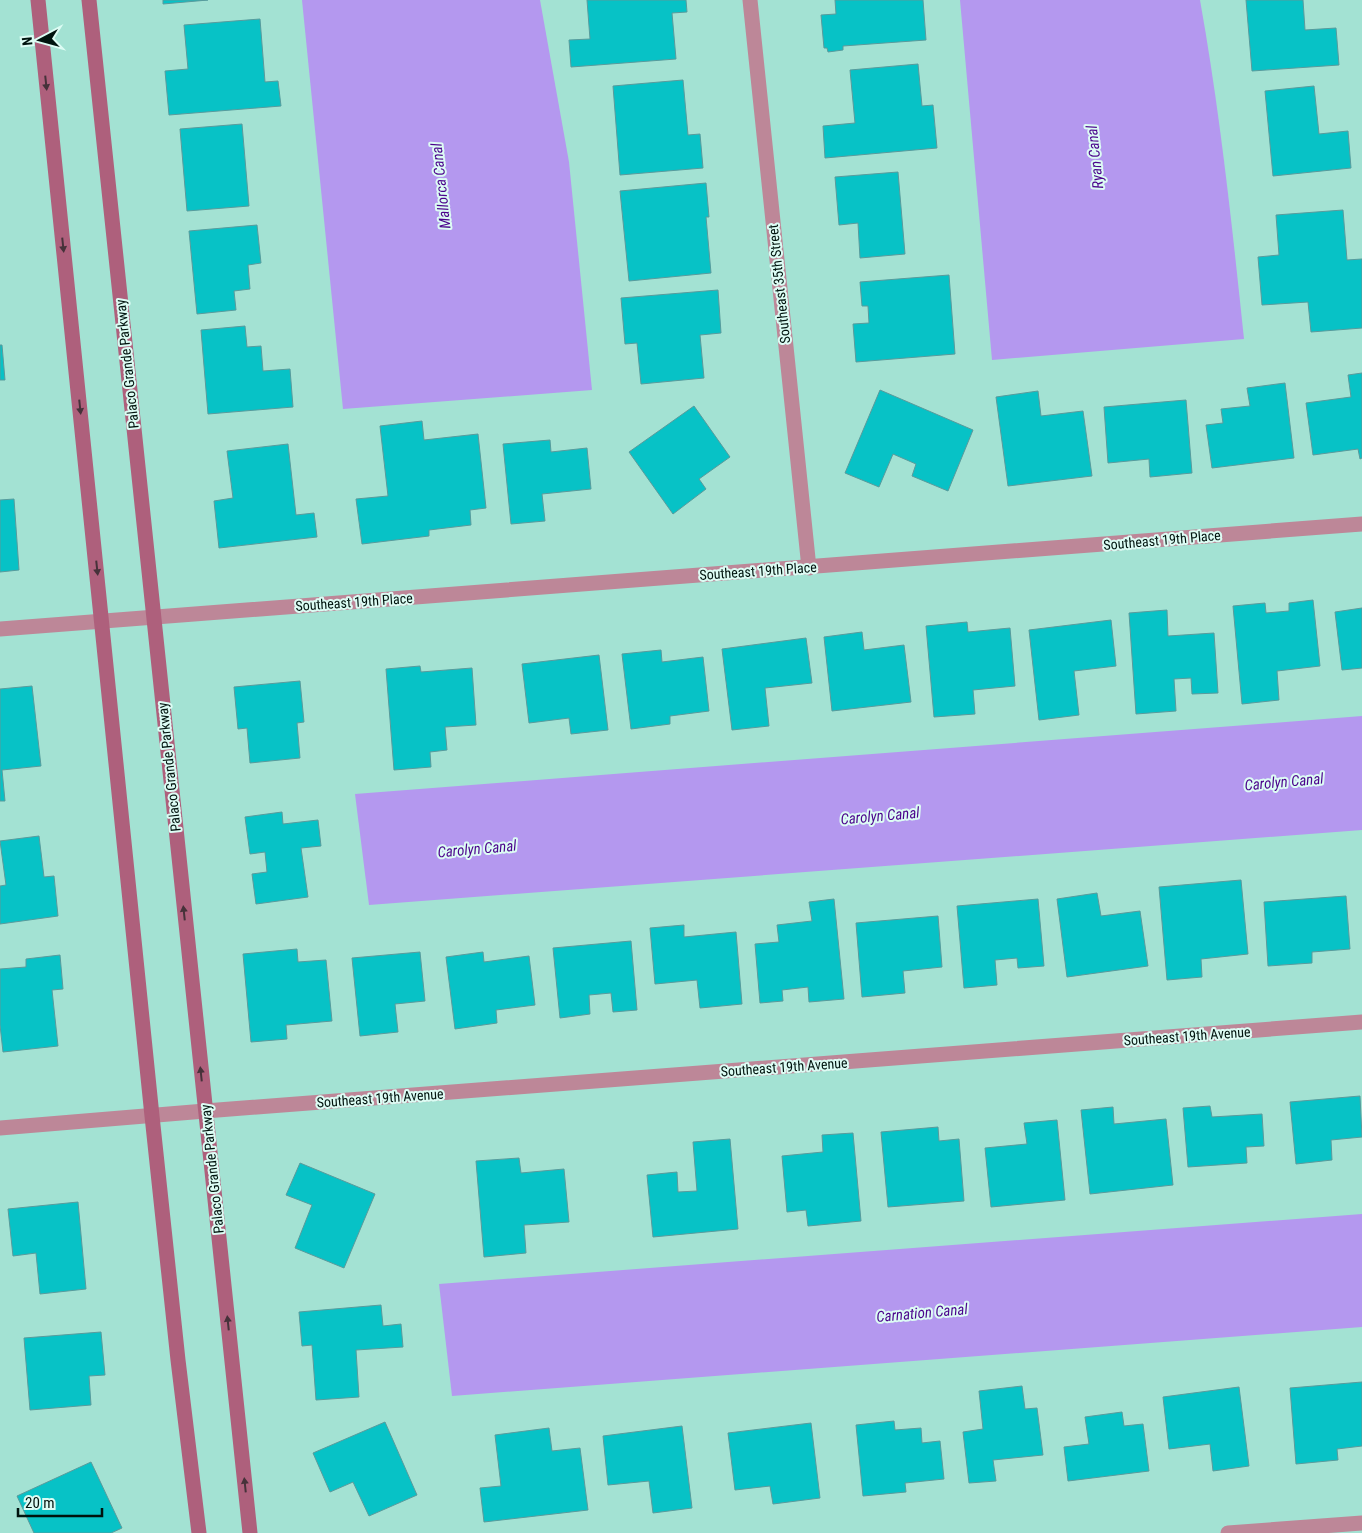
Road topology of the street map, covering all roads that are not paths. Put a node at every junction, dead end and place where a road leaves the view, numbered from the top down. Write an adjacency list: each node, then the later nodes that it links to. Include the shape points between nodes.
1 (38, 0): 7 (street, one-way to 7)
2 (89, 0): 6 (street, Palaco Grande Parkway)
3 (750, 0): 5 (street, Southeast 35th Street)
4 (1362, 524): 5 (street, Southeast 19th Place)
5 (809, 568): 6 (street, Southeast 19th Place)
6 (153, 618): 7 (street, Southeast 19th Place); 10 (street, Palaco Grande Parkway, one-way to 6)
7 (102, 621): 8 (street); 11 (street)
8 (0, 629)
9 (1362, 1022): 10 (street, Southeast 19th Avenue)
10 (205, 1111): 11 (street, Southeast 19th Avenue); 15 (street, Palaco Grande Parkway, one-way to 10)
11 (152, 1116): 12 (street); 14 (street)
12 (0, 1128)
13 (1362, 1523): 16 (street)
14 (199, 1533)
15 (250, 1533)
16 (1228, 1533)

